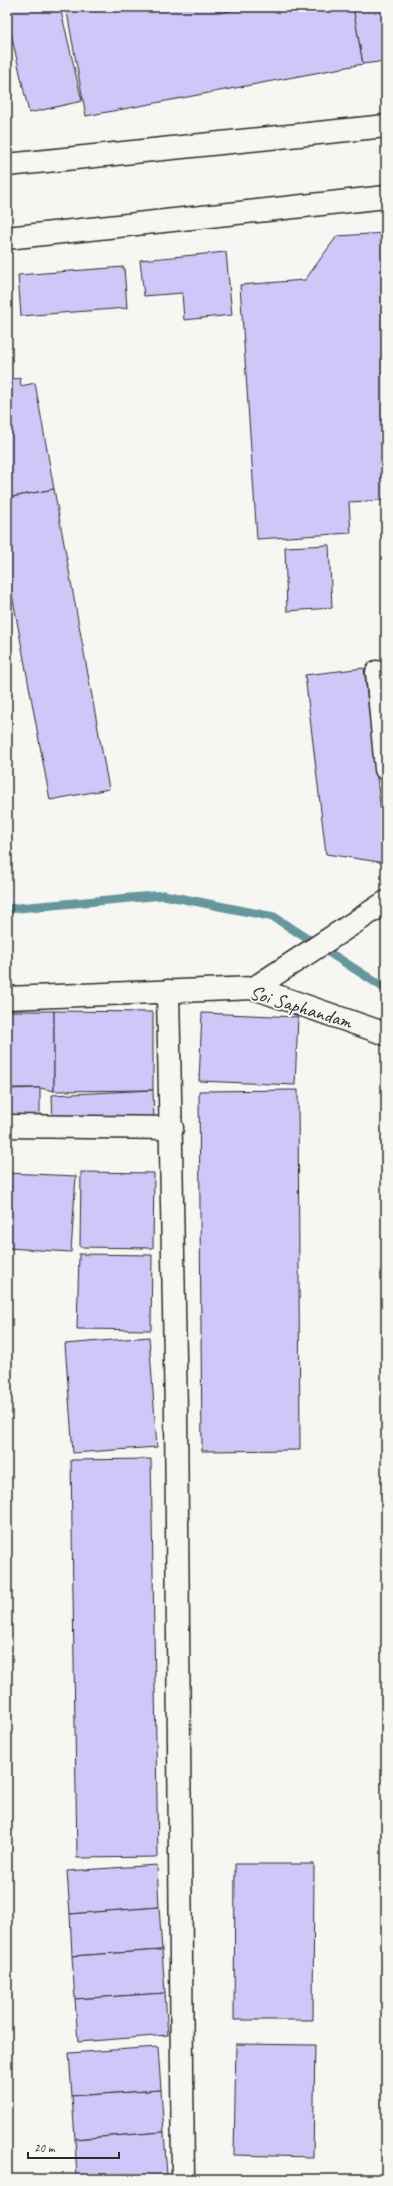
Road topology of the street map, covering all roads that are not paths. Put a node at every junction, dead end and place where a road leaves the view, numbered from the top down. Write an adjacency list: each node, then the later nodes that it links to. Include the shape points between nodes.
1 (386, 126): 2 (street)
2 (7, 165)
3 (386, 197): 4 (street)
4 (7, 238)
5 (377, 672): 6 (street)
6 (386, 769)
7 (386, 902): 8 (street)
8 (254, 988): 9 (street, Soi Saphandam); 11 (street, Soi Saphandam)
9 (168, 992): 10 (street, Soi Saphandam); 13 (street)
10 (7, 998)
11 (386, 1034)
12 (7, 1126): 13 (street)
13 (172, 1128): 14 (street)
14 (183, 2179)

